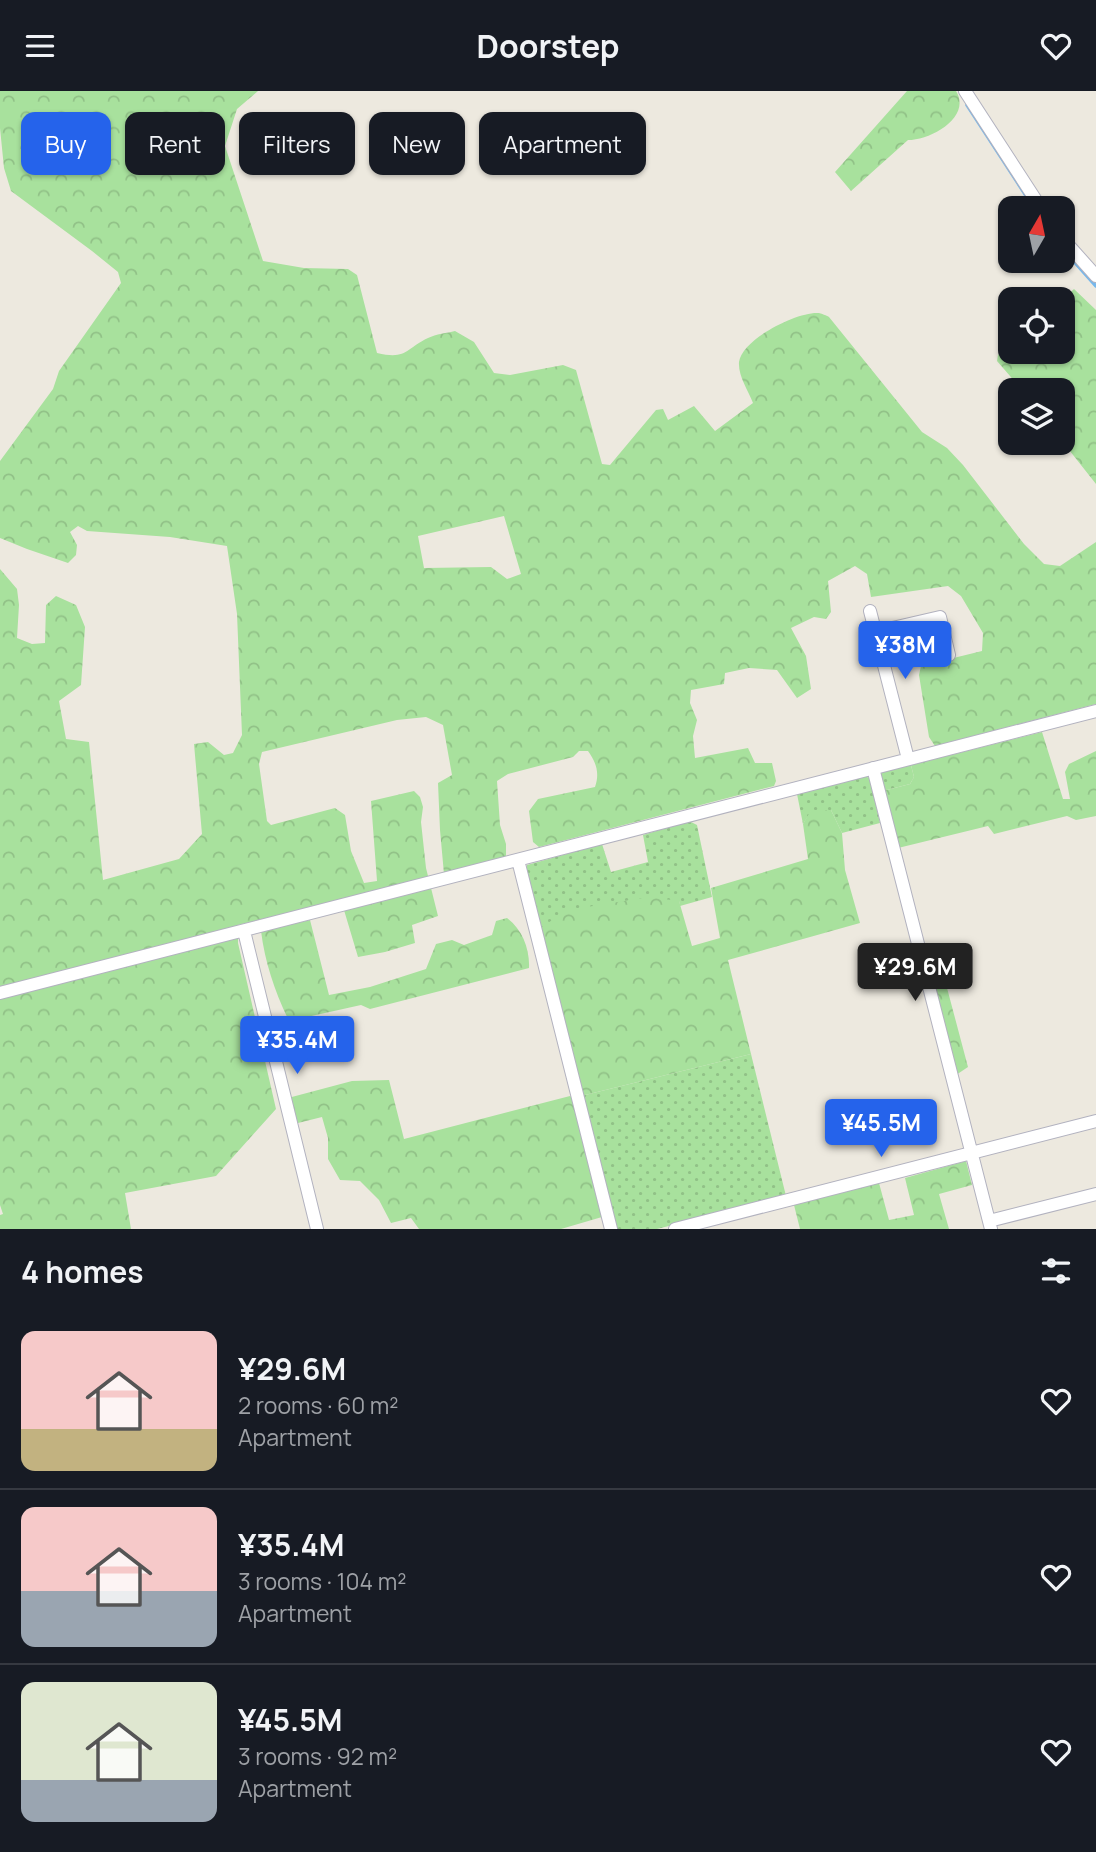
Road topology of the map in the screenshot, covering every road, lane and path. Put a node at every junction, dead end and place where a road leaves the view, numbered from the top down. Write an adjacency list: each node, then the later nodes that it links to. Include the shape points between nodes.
1 (965, 91): 2 (street)
2 (1033, 196)
3 (1075, 253): 4 (street)
4 (1096, 276)
5 (870, 611): 6 (street)
6 (875, 632): 7 (street, via 940,617); 9 (street)
7 (949, 655)
8 (1096, 712): 9 (street)
9 (908, 759): 10 (street)
10 (873, 768): 11 (street); 15 (street)
11 (518, 860): 12 (street); 19 (street)
12 (244, 931): 13 (street); 18 (street)
13 (0, 993)
14 (1096, 1121): 15 (street)
15 (970, 1153): 17 (street); 20 (street)
16 (1096, 1194): 17 (street)
17 (990, 1225)
18 (317, 1229)
19 (611, 1229)
20 (675, 1229)

